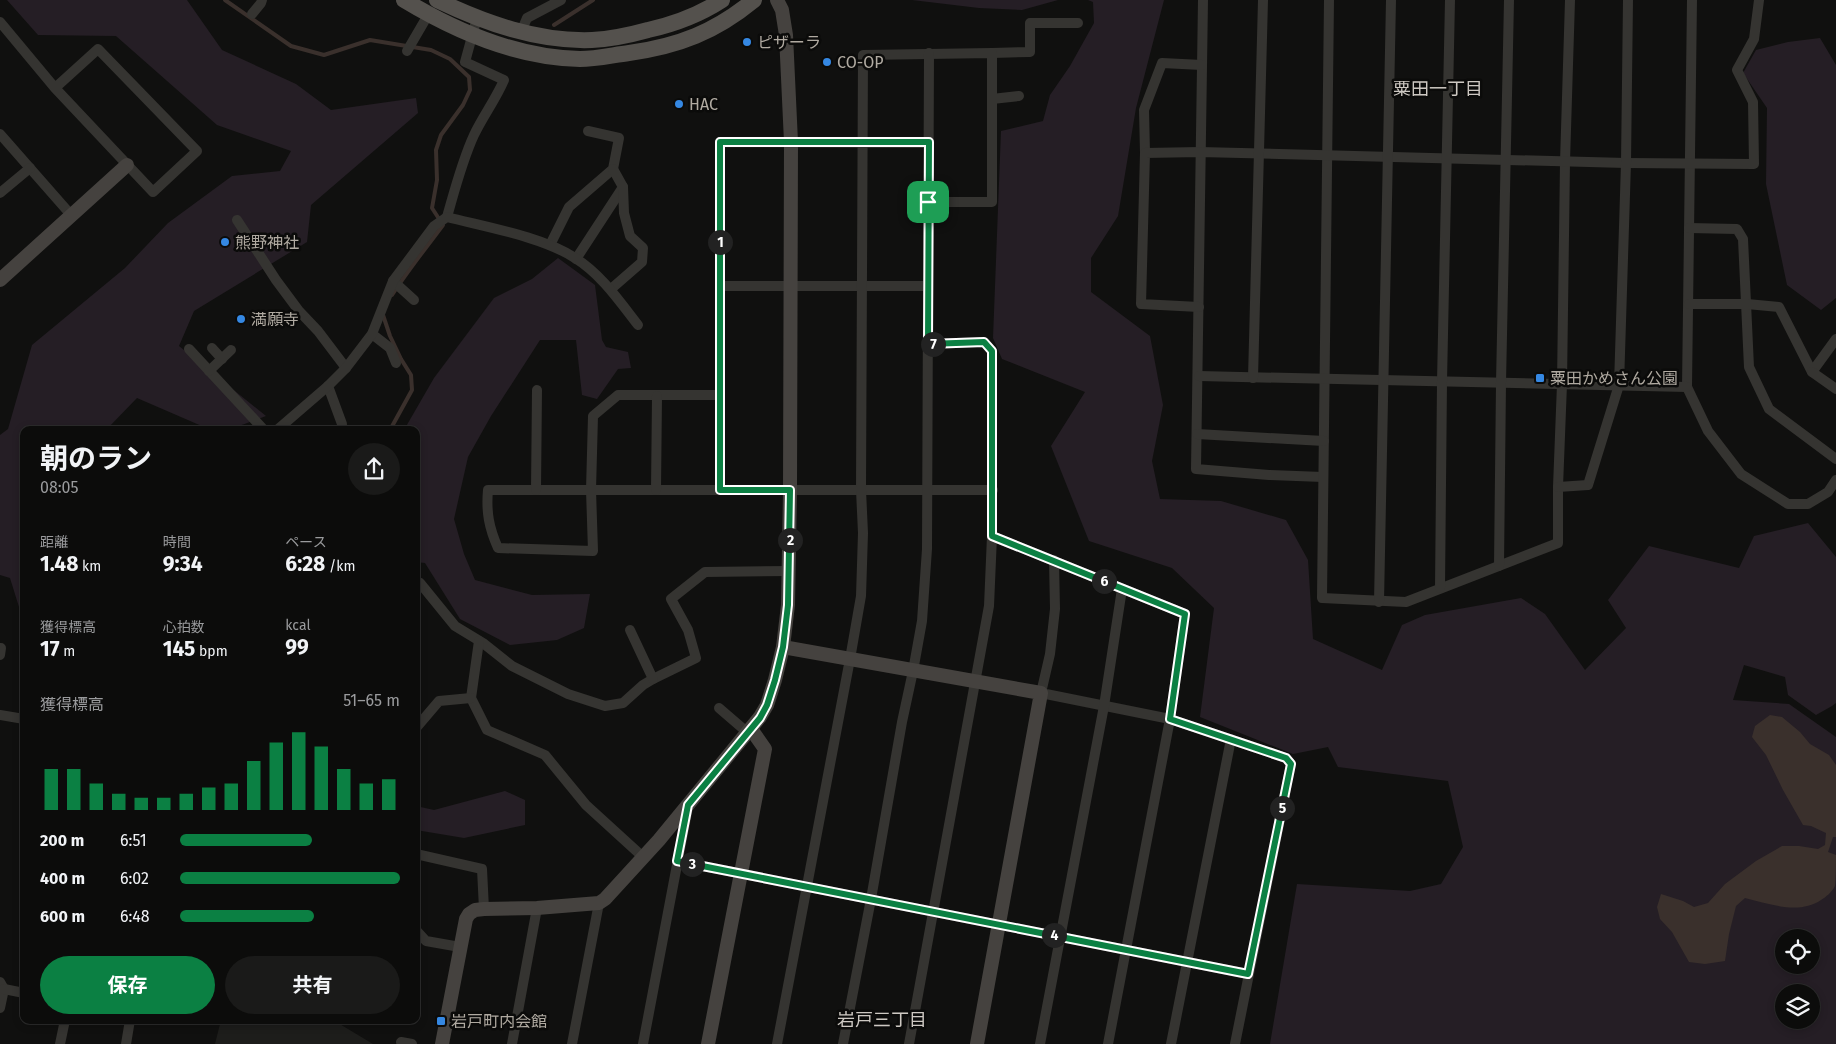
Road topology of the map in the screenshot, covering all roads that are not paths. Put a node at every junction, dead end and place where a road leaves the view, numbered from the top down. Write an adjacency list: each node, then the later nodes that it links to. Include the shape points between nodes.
1 (262, 0): 18 (street)
2 (404, 0): 19 (main road)
3 (437, 0): 20 (main road)
4 (561, 0): 23 (street, via 527,18)
5 (722, 0): 23 (main road, via 690,17 627,36 591,40 550,38)
6 (754, 0): 24 (main road, via 702,34 648,50 599,57 580,59 544,55)
7 (777, 0): 34 (street, via 786,35)
8 (1203, 0): 28 (street)
9 (1263, 0): 39 (street)
10 (1329, 0): 40 (street)
11 (1391, 0): 41 (street)
12 (1450, 0): 42 (street)
13 (1510, 0): 43 (street)
14 (1570, 0): 44 (street)
15 (1628, 0): 45 (street)
16 (1692, 0): 46 (street)
17 (1760, 0): 46 (street, via 1754,39 1737,70 1753,102 1754,164)
18 (252, 14)
19 (428, 15): 24 (main road); 25 (street)
20 (477, 18): 23 (main road); 24 (street)
21 (0, 22): 29 (street)
22 (1078, 23): 27 (street, via 1030,23 1030,52)
23 (521, 32)
24 (471, 34): 54 (street, via 465,62 504,80 471,142)
25 (406, 51)
26 (929, 53): 27 (street); 35 (street, via 863,55); 36 (street)
27 (992, 53): 31 (street)
28 (1202, 65): 37 (street); 38 (street, via 1162,63 1144,110)
29 (55, 88): 47 (street); 47 (street, via 98,49 197,151 153,192)
30 (1019, 96): 31 (street)
31 (992, 99): 52 (street, via 992,202)
32 (588, 131): 49 (street, via 619,138)
33 (0, 134): 48 (street)
34 (791, 142): 35 (street); 61 (street); 62 (street, via 720,142)
35 (863, 142): 36 (street); 64 (street)
36 (929, 142): 52 (street)
37 (1200, 152): 38 (street); 39 (street); 69 (street)
38 (1145, 153): 69 (street, via 1141,304)
39 (1260, 154): 40 (street); 83 (street)
40 (1327, 156): 41 (street); 84 (street)
41 (1387, 157): 42 (street); 85 (street)
42 (1446, 159): 43 (street); 86 (street)
43 (1506, 160): 44 (street); 87 (street)
44 (1565, 162): 45 (street); 88 (street)
45 (1626, 163): 46 (street); 89 (street)
46 (1690, 163): 56 (street)
47 (127, 165): 53 (street)
48 (30, 168): 51 (street); 53 (street)
49 (613, 169): 50 (street); 57 (street, via 569,207)
50 (623, 187): 58 (street); 65 (street, via 624,213 630,236 643,248 642,262)
51 (0, 193)
52 (928, 202): 63 (street)
53 (72, 216): 59 (street)
54 (448, 217): 57 (street); 60 (street, via 434,226)
55 (237, 220): 79 (street, via 293,304)
56 (1689, 228): 67 (street); 68 (street, via 1737,229 1743,239)
57 (550, 245): 58 (street)
58 (576, 259): 65 (street)
59 (0, 280)
60 (393, 281): 66 (street); 71 (street)
61 (791, 285): 62 (street); 64 (street); 109 (street)
62 (720, 286): 94 (street)
63 (928, 286): 64 (street); 73 (street)
64 (862, 287): 110 (street)
65 (611, 289): 70 (street)
66 (414, 300)
67 (1688, 304): 68 (street); 91 (street)
68 (1747, 304): 81 (street, via 1779,307); 101 (street, via 1749,367 1769,409)
69 (1199, 307): 82 (street)
70 (638, 325)
71 (372, 334): 78 (street, via 390,348); 79 (street)
72 (1836, 339): 81 (street)
73 (928, 344): 111 (street); 112 (street, via 984,342 992,351)
74 (212, 348): 77 (street)
75 (189, 349): 80 (street)
76 (231, 350): 77 (street)
77 (222, 359): 80 (street)
78 (396, 363)
79 (346, 368): 90 (street)
80 (209, 371): 97 (street)
81 (1812, 372): 92 (street)
82 (1198, 376): 83 (street); 99 (street)
83 (1253, 378): 84 (street)
84 (1324, 379): 85 (street); 100 (street)
85 (1383, 380): 86 (street); 120 (street)
86 (1442, 382): 87 (street); 118 (street)
87 (1501, 383): 88 (street); 115 (street)
88 (1562, 384): 89 (street); 104 (street)
89 (1619, 385): 91 (street); 104 (street, via 1588,485)
90 (328, 386): 96 (street); 98 (street)
91 (1687, 387): 103 (street, via 1708,431 1741,474 1788,504 1808,504 1828,492)
92 (1836, 389)
93 (537, 390): 105 (street)
94 (720, 395): 95 (street); 108 (street)
95 (657, 396): 106 (street, via 618,396 593,416); 107 (street)
96 (342, 424)
97 (260, 426)
98 (282, 426)
99 (1197, 434): 100 (street); 102 (street, via 1196,469)
100 (1324, 441): 102 (street)
101 (1836, 459)
102 (1323, 476): 120 (street, via 1322,598)
103 (1836, 480)
104 (1558, 487): 115 (street, via 1558,543)
105 (536, 490): 106 (street); 106 (street, via 488,490 490,530 498,548 593,551)
106 (591, 490): 107 (street)
107 (656, 490): 108 (street)
108 (720, 490): 109 (street)
109 (790, 490): 110 (street); 116 (street)
110 (861, 490): 111 (street); 126 (street, via 860,596)
111 (927, 490): 112 (street); 127 (street, via 922,621)
112 (993, 490): 113 (street)
113 (992, 536): 114 (street); 129 (street, via 989,606)
114 (1054, 560): 119 (street); 130 (street, via 1055,609)
115 (1499, 566): 118 (street)
116 (790, 571): 123 (street); 128 (street, via 705,572 671,599 688,630 696,658)
117 (420, 583): 122 (street, via 455,626)
118 (1440, 588): 120 (street, via 1406,602)
119 (1122, 589): 132 (street); 136 (street, via 1185,614)
120 (1380, 602)
121 (630, 630): 128 (street)
122 (479, 641): 128 (street, via 512,666 568,694 605,706 622,703); 131 (street)
123 (783, 647): 126 (street); 138 (street, via 767,705)
124 (0, 648): 125 (street)
125 (0, 655)
126 (850, 659): 127 (street); 145 (street)
127 (913, 671): 129 (street); 146 (street)
128 (653, 679)
129 (976, 682): 130 (street); 150 (street)
130 (1042, 694): 132 (street); 151 (street)
131 (470, 698): 137 (street, via 439,701); 142 (street, via 487,730 545,756 586,805)
132 (1104, 706): 136 (street); 153 (street)
133 (719, 708): 138 (street)
134 (0, 715): 135 (street)
135 (20, 718)
136 (1170, 719): 139 (street); 155 (street)
137 (420, 723)
138 (750, 731): 140 (street); 144 (street, via 765,749)
139 (1231, 739): 156 (street); 157 (street, via 1286,758 1291,764)
140 (688, 805): 142 (street); 143 (street)
141 (420, 855): 149 (street, via 482,868)
142 (643, 858): 147 (street, via 612,894)
143 (677, 861): 144 (street); 168 (street)
144 (740, 874): 145 (street); 169 (street)
145 (807, 887): 146 (street); 170 (street)
146 (871, 899): 150 (street); 171 (street)
147 (598, 903): 148 (street); 167 (street)
148 (537, 908): 149 (street); 166 (street)
149 (484, 909): 154 (street, via 469,914)
150 (933, 912): 151 (street); 172 (street)
151 (999, 925): 153 (street); 173 (street)
152 (420, 934): 154 (street, via 426,941)
153 (1061, 937): 155 (street); 174 (street)
154 (460, 946): 165 (street)
155 (1127, 950): 156 (street); 175 (street)
156 (1187, 962): 157 (street); 176 (street)
157 (1248, 974): 177 (street)
158 (2, 986): 159 (street); 160 (street)
159 (20, 992)
160 (0, 1008)
161 (64, 1024): 163 (street)
162 (129, 1024): 164 (street)
163 (60, 1044)
164 (126, 1044)
165 (442, 1044)
166 (512, 1044)
167 (572, 1044)
168 (643, 1044)
169 (708, 1044)
170 (777, 1044)
171 (843, 1044)
172 (909, 1044)
173 (977, 1044)
174 (1040, 1044)
175 (1108, 1044)
176 (1171, 1044)
177 (1235, 1044)

